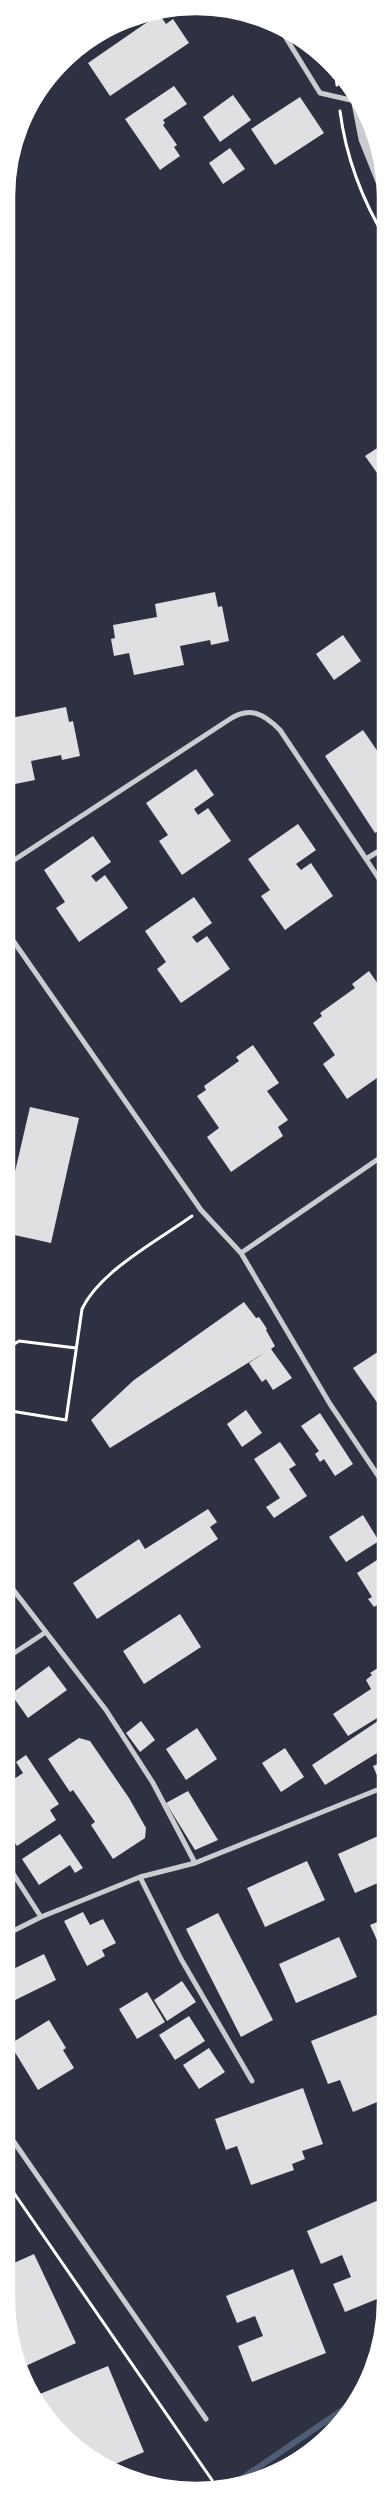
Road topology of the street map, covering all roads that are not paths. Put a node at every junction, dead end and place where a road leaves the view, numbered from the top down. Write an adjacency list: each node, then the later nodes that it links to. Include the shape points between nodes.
1 (286, 37): 2 (street, via 320,93)
2 (349, 96)
3 (359, 114): 4 (street)
4 (377, 173)
5 (378, 852): 6 (street)
6 (366, 859): 7 (street, via 280,730 265,716 246,711); 8 (street)
7 (14, 860)
8 (378, 877)
9 (14, 942): 11 (street, via 201,1210)
10 (378, 1159): 11 (street)
11 (241, 1253): 12 (street, via 330,1404)
12 (378, 1476)
13 (14, 1591): 14 (street)
14 (46, 1632): 15 (street); 17 (street, via 106,1710 153,1783)
15 (14, 1653)
16 (378, 1790): 17 (street)
17 (195, 1863): 19 (street)
18 (14, 1875): 20 (street)
19 (140, 1877): 20 (street); 22 (street, via 181,1958)
20 (41, 1917): 21 (street)
21 (14, 1930)
22 (252, 2081)
23 (14, 2142): 24 (street)
24 (206, 2419)

